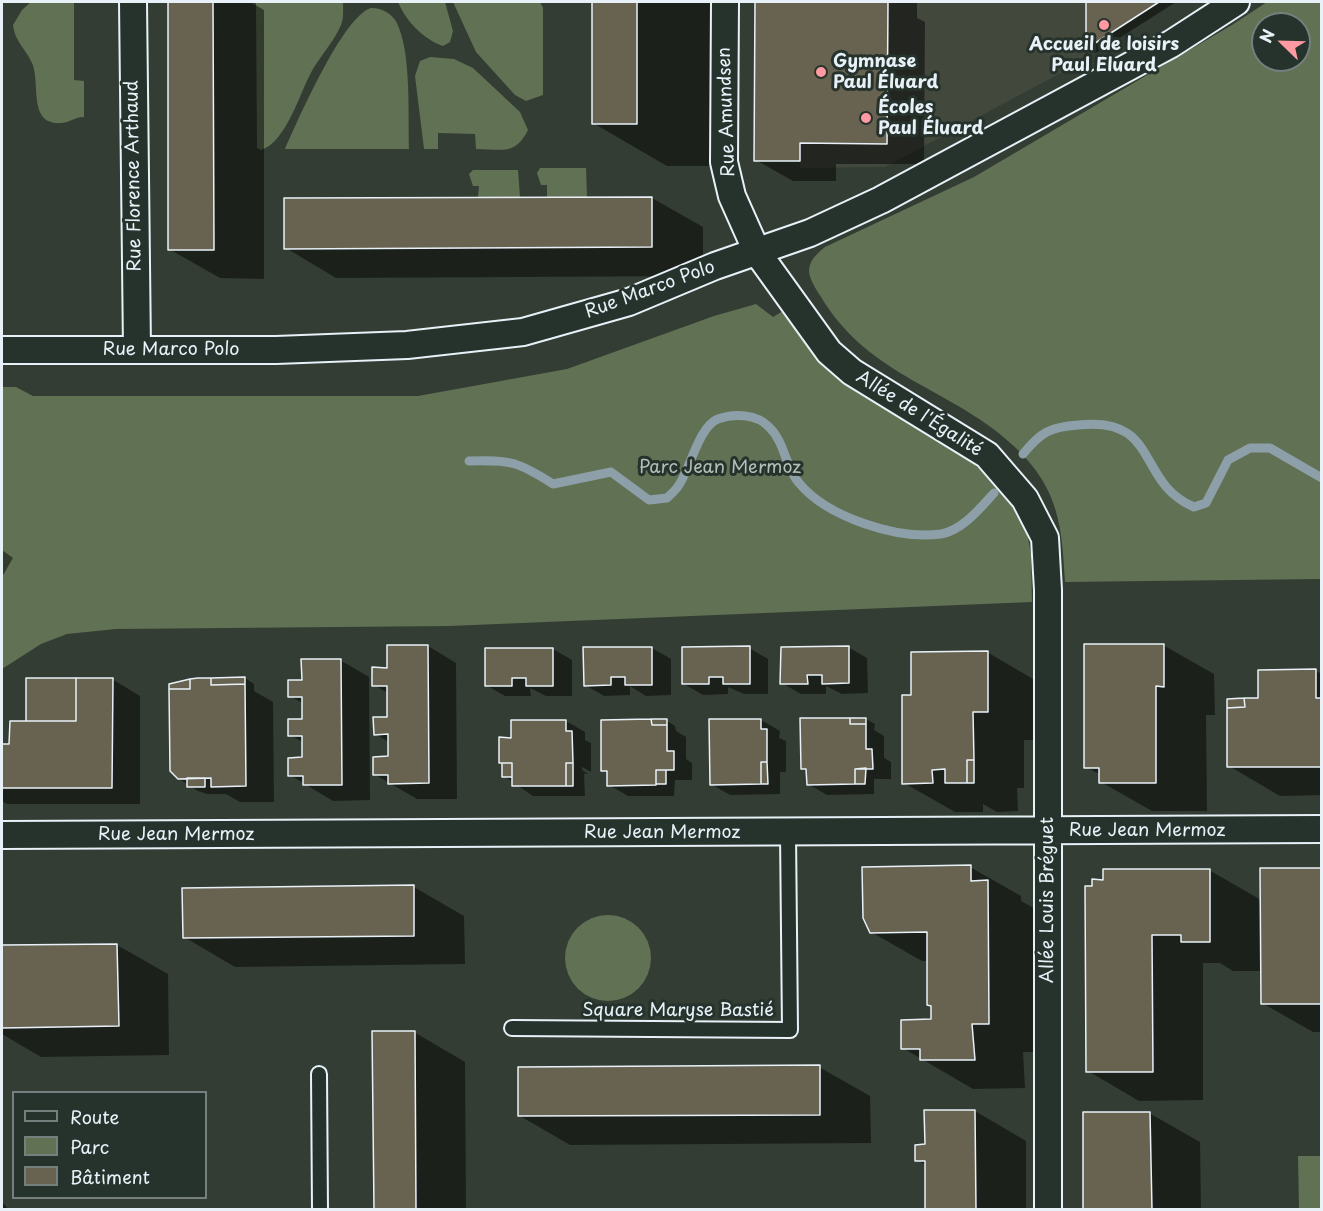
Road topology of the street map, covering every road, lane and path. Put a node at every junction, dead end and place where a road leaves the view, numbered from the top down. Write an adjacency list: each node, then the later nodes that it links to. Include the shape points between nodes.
1 (133, 2): 6 (street, Rue Florence Arthaud)
2 (725, 2): 4 (street, Rue Amundsen, via 724,162 732,196)
3 (1236, 2): 4 (street, Rue Marco Polo, via 1171,44 891,194 810,233)
4 (757, 252): 6 (street, Rue Marco Polo, via 629,302 524,332 407,345); 7 (street, Allée de l'Égalité, via 829,352 861,378 987,455 1025,499 1045,537)
5 (2, 350): 6 (street, Rue Marco Polo)
6 (138, 350)
7 (1048, 590): 9 (street, Allée Louis Bréguet)
8 (1322, 830): 9 (street, Rue Jean Mermoz)
9 (1048, 831): 10 (street, Rue Jean Mermoz); 15 (street, Allée Louis Bréguet)
10 (788, 833): 11 (street, Rue Jean Mermoz); 12 (lane, Square Maryse Bastié, via 790,1030)
11 (2, 835)
12 (512, 1028)
13 (319, 1074): 14 (lane)
14 (320, 1209)
15 (1048, 1209)

